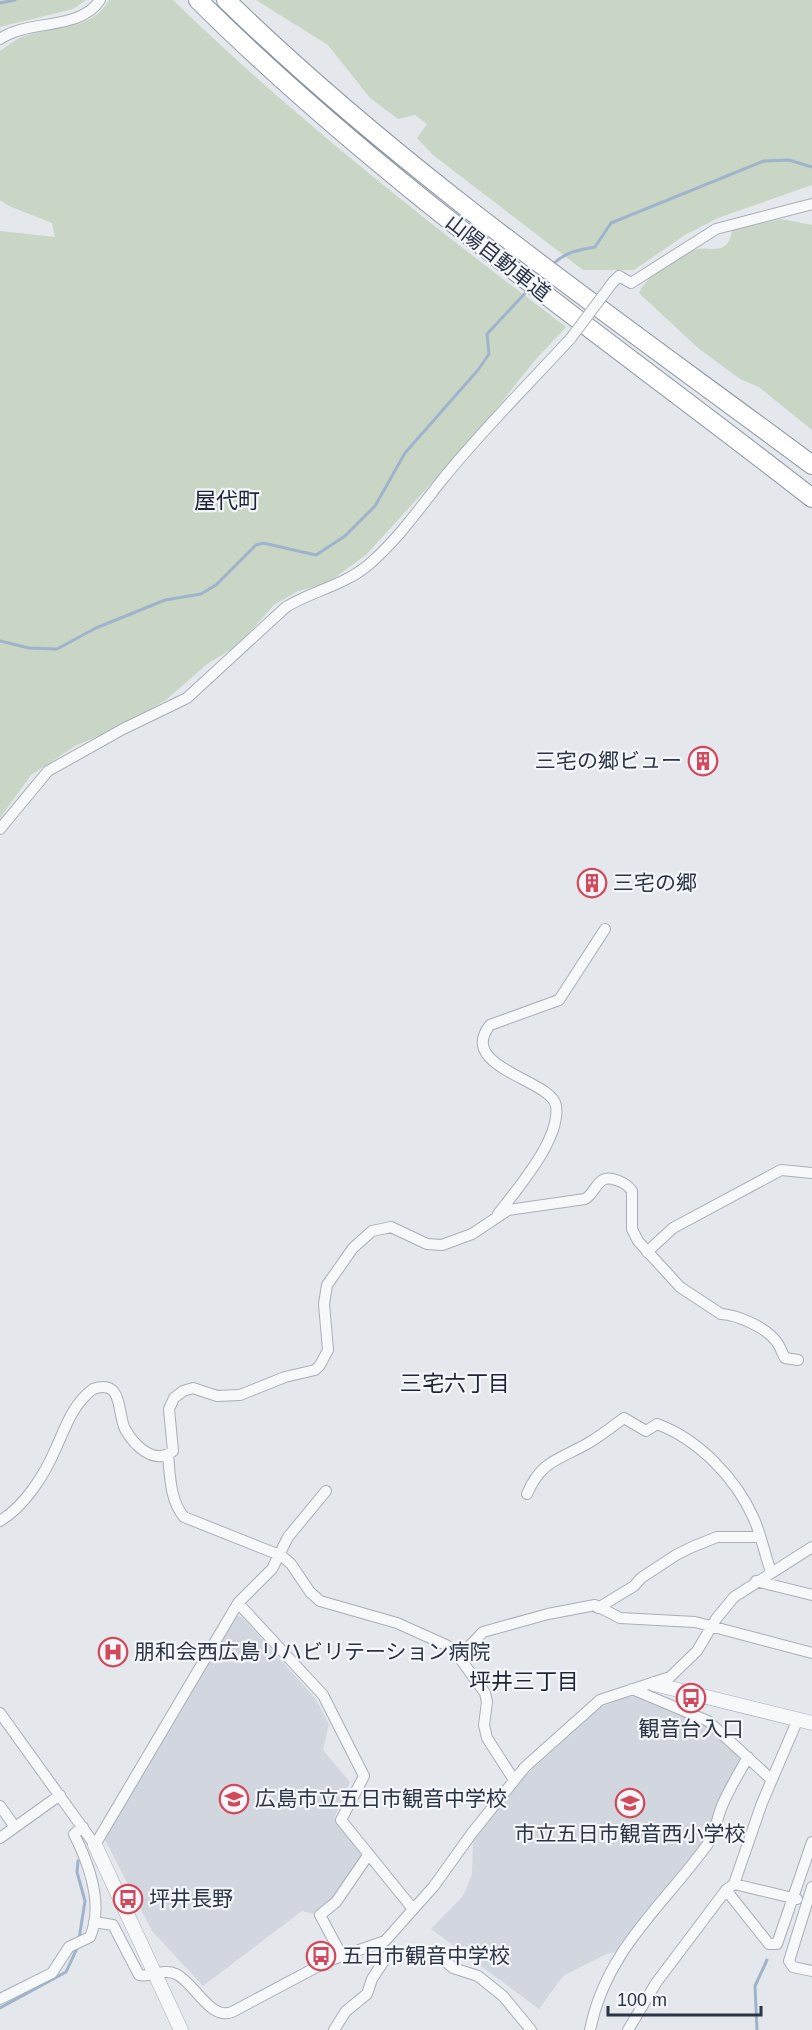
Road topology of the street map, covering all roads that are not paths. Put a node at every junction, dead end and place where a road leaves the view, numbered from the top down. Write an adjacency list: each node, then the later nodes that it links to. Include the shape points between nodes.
1 (100, 0): 4 (street, via 78,17 6,34)
2 (198, 0): 7 (highway, 山陽自動車道, via 294,90 440,213)
3 (231, 5): 6 (highway, 山陽自動車道, via 349,113 458,203)
4 (0, 39)
5 (812, 204): 8 (street, bridge, via 716,229 630,283 619,276 571,338 532,377 410,522 366,567 335,586 304,596 286,607 178,704 48,771)
6 (812, 465)
7 (812, 498)
8 (0, 829)
9 (605, 929): 11 (street, via 559,1000 490,1025 486,1030 485,1046 494,1062 551,1096 556,1107 553,1128 542,1151)
10 (812, 1173): 12 (street, via 781,1170 673,1228)
11 (498, 1214): 12 (street, via 585,1199 601,1180 611,1178 632,1191 634,1235); 14 (street, via 465,1238 442,1245 428,1244 392,1227 372,1231 353,1248 327,1285 324,1304 328,1350 320,1365 240,1395 217,1396 193,1388 183,1391 171,1404 174,1438 173,1451)
12 (647, 1252): 13 (street, via 680,1287 721,1314 754,1325 775,1340 784,1358)
13 (798, 1360)
14 (168, 1455): 17 (street, via 144,1452 125,1430 115,1394 105,1388 93,1389 71,1414 37,1482 14,1512); 20 (street, via 172,1490 184,1516)
15 (326, 1491): 20 (street)
16 (527, 1494): 18 (street, via 538,1472 550,1461 590,1442 624,1418 646,1431 657,1424 684,1436 726,1476 753,1517)
17 (0, 1521)
18 (759, 1537): 21 (street); 25 (street, via 717,1537 692,1547)
19 (812, 1546): 21 (street)
20 (279, 1554): 24 (street, via 272,1569); 28 (street, via 320,1601 397,1623 446,1645)
21 (771, 1572): 22 (street)
22 (756, 1581): 23 (street); 26 (street, via 734,1597)
23 (812, 1595)
24 (238, 1603): 42 (street); 43 (street, via 323,1695 364,1776 341,1820)
25 (598, 1608): 26 (street, via 621,1618 686,1621); 28 (street, via 595,1605 548,1614 483,1632)
26 (712, 1627): 27 (street); 29 (street, via 689,1660 670,1677)
27 (812, 1653)
28 (459, 1657): 34 (street, via 485,1693 483,1725 487,1738)
29 (654, 1684): 30 (street); 32 (street)
30 (632, 1689): 33 (street, via 698,1715); 34 (street, via 600,1700)
31 (0, 1713): 36 (street)
32 (805, 1721): 35 (street)
33 (748, 1757): 35 (street); 59 (street, via 722,1805 708,1845 611,1967)
34 (514, 1780): 48 (street)
35 (772, 1780): 44 (street)
36 (60, 1795): 38 (street); 39 (street)
37 (0, 1806): 38 (street)
38 (15, 1827): 40 (street)
39 (83, 1827): 42 (street); 49 (street, via 74,1834 88,1864 96,1911)
40 (0, 1839)
41 (812, 1842): 46 (street)
42 (94, 1845): 54 (street)
43 (369, 1854): 48 (street); 52 (street, via 336,1901 320,1915)
44 (730, 1887): 46 (street); 46 (street, via 769,1944 777,1944); 60 (street, via 656,1983)
45 (812, 1887): 47 (street)
46 (793, 1898): 47 (street)
47 (809, 1902): 53 (street, via 789,1961 794,1967)
48 (413, 1909): 50 (street)
49 (94, 1922): 54 (street, via 113,1925 139,1975); 55 (street, via 90,1937 69,1947 52,1973)
50 (385, 1941): 51 (street); 52 (street)
51 (389, 1953): 57 (street, via 367,1994 345,2011); 58 (street, via 439,1955 453,1968 478,1976 503,1996)
52 (342, 1956): 54 (street, via 227,2014 214,2010 180,1976)
53 (812, 1971)
54 (154, 1973): 56 (street)
55 (0, 1999)
56 (182, 2030)
57 (334, 2030)
58 (531, 2030)
59 (590, 2030)
60 (628, 2030)

